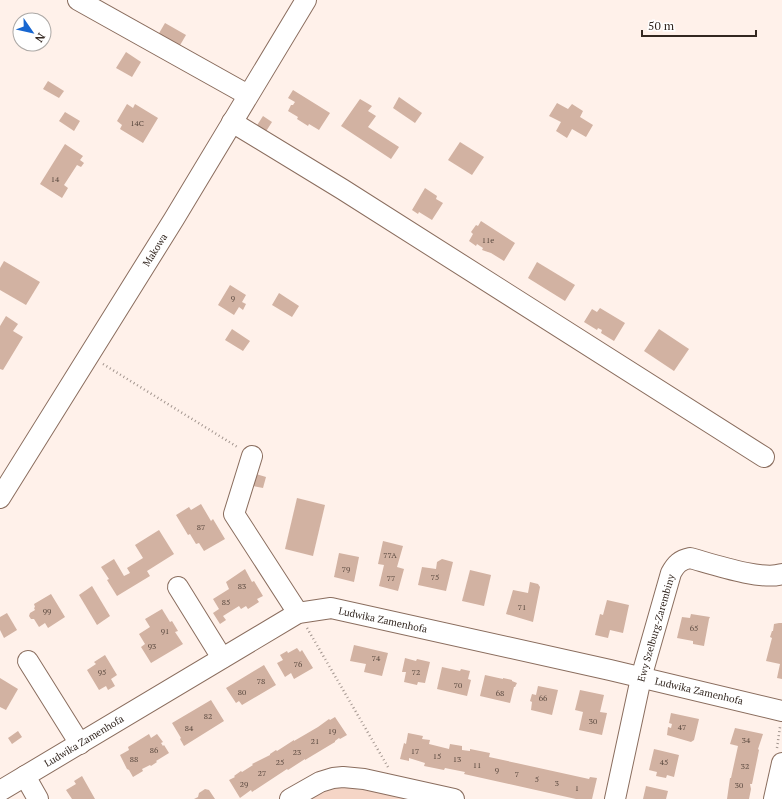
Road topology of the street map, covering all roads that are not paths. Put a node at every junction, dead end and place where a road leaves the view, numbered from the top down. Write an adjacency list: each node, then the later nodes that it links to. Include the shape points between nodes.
1 (78, 0): 3 (street)
2 (306, 0): 3 (street, Makowa)
3 (248, 95): 4 (street, Makowa)
4 (232, 122): 6 (street); 7 (street, Makowa)
5 (252, 456): 10 (street, via 234,514)
6 (764, 457)
7 (0, 498)
8 (782, 574): 13 (street, Ewy Szelburg-Zarembiny, via 749,573 690,558 682,559 671,573)
9 (178, 587): 11 (street)
10 (302, 618): 11 (street, Ludwika Zamenhofa); 13 (street, Ludwika Zamenhofa, via 331,608)
11 (222, 658): 15 (street, Ludwika Zamenhofa)
12 (28, 661): 15 (street)
13 (642, 678): 14 (street, Ludwika Zamenhofa); 22 (street, Ewy Szelburg-Zarembiny)
14 (782, 711)
15 (80, 744): 17 (street, Ludwika Zamenhofa)
16 (782, 763): 23 (street)
17 (25, 776): 18 (street, Ludwika Zamenhofa); 19 (street)
18 (0, 791)
19 (38, 799)
20 (290, 799): 21 (street, via 320,782 333,778 386,784)
21 (454, 799)
22 (615, 799)
23 (774, 799)

